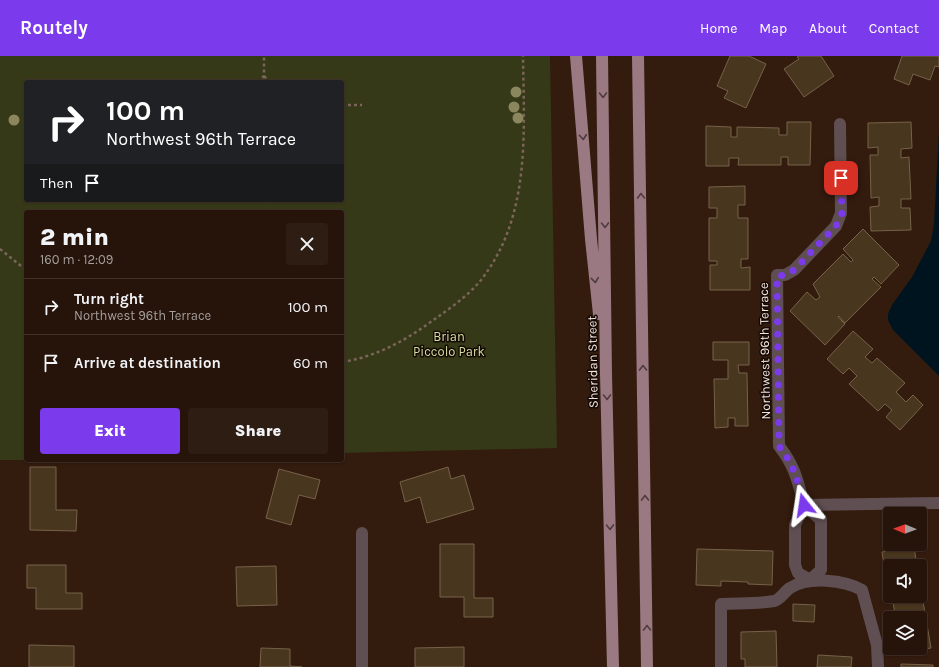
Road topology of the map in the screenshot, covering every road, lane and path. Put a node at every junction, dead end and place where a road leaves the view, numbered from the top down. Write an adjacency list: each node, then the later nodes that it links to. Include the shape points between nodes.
1 (264, 56): 6 (path)
2 (522, 56): 14 (path, via 520,184 515,212 502,247 480,282 413,335 390,347)
3 (576, 56): 15 (main road, one-way to 15, via 591,239)
4 (602, 56): 15 (main road, Sheridan Street, one-way to 15)
5 (638, 56): 22 (main road, one-way to 5)
6 (264, 76): 7 (path); 8 (path)
7 (260, 80)
8 (268, 80)
9 (344, 104): 10 (path)
10 (362, 105)
11 (840, 124): 17 (street, Northwest 96th Terrace, via 842,213 836,226 794,270 777,276 779,446 790,460)
12 (1, 251): 13 (path)
13 (24, 268)
14 (344, 362)
15 (606, 374): 21 (main road, Sheridan Street, one-way to 21)
16 (939, 502): 17 (street)
17 (804, 505): 19 (street, via 795,525 795,565 798,573); 19 (street, via 821,520 821,570)
18 (362, 533): 20 (street)
19 (810, 580): 23 (street, via 791,588 775,601 721,604); 24 (street, via 856,586 862,590 877,645)
20 (362, 667)
21 (613, 667)
22 (647, 667)
23 (721, 667)
24 (878, 667)

